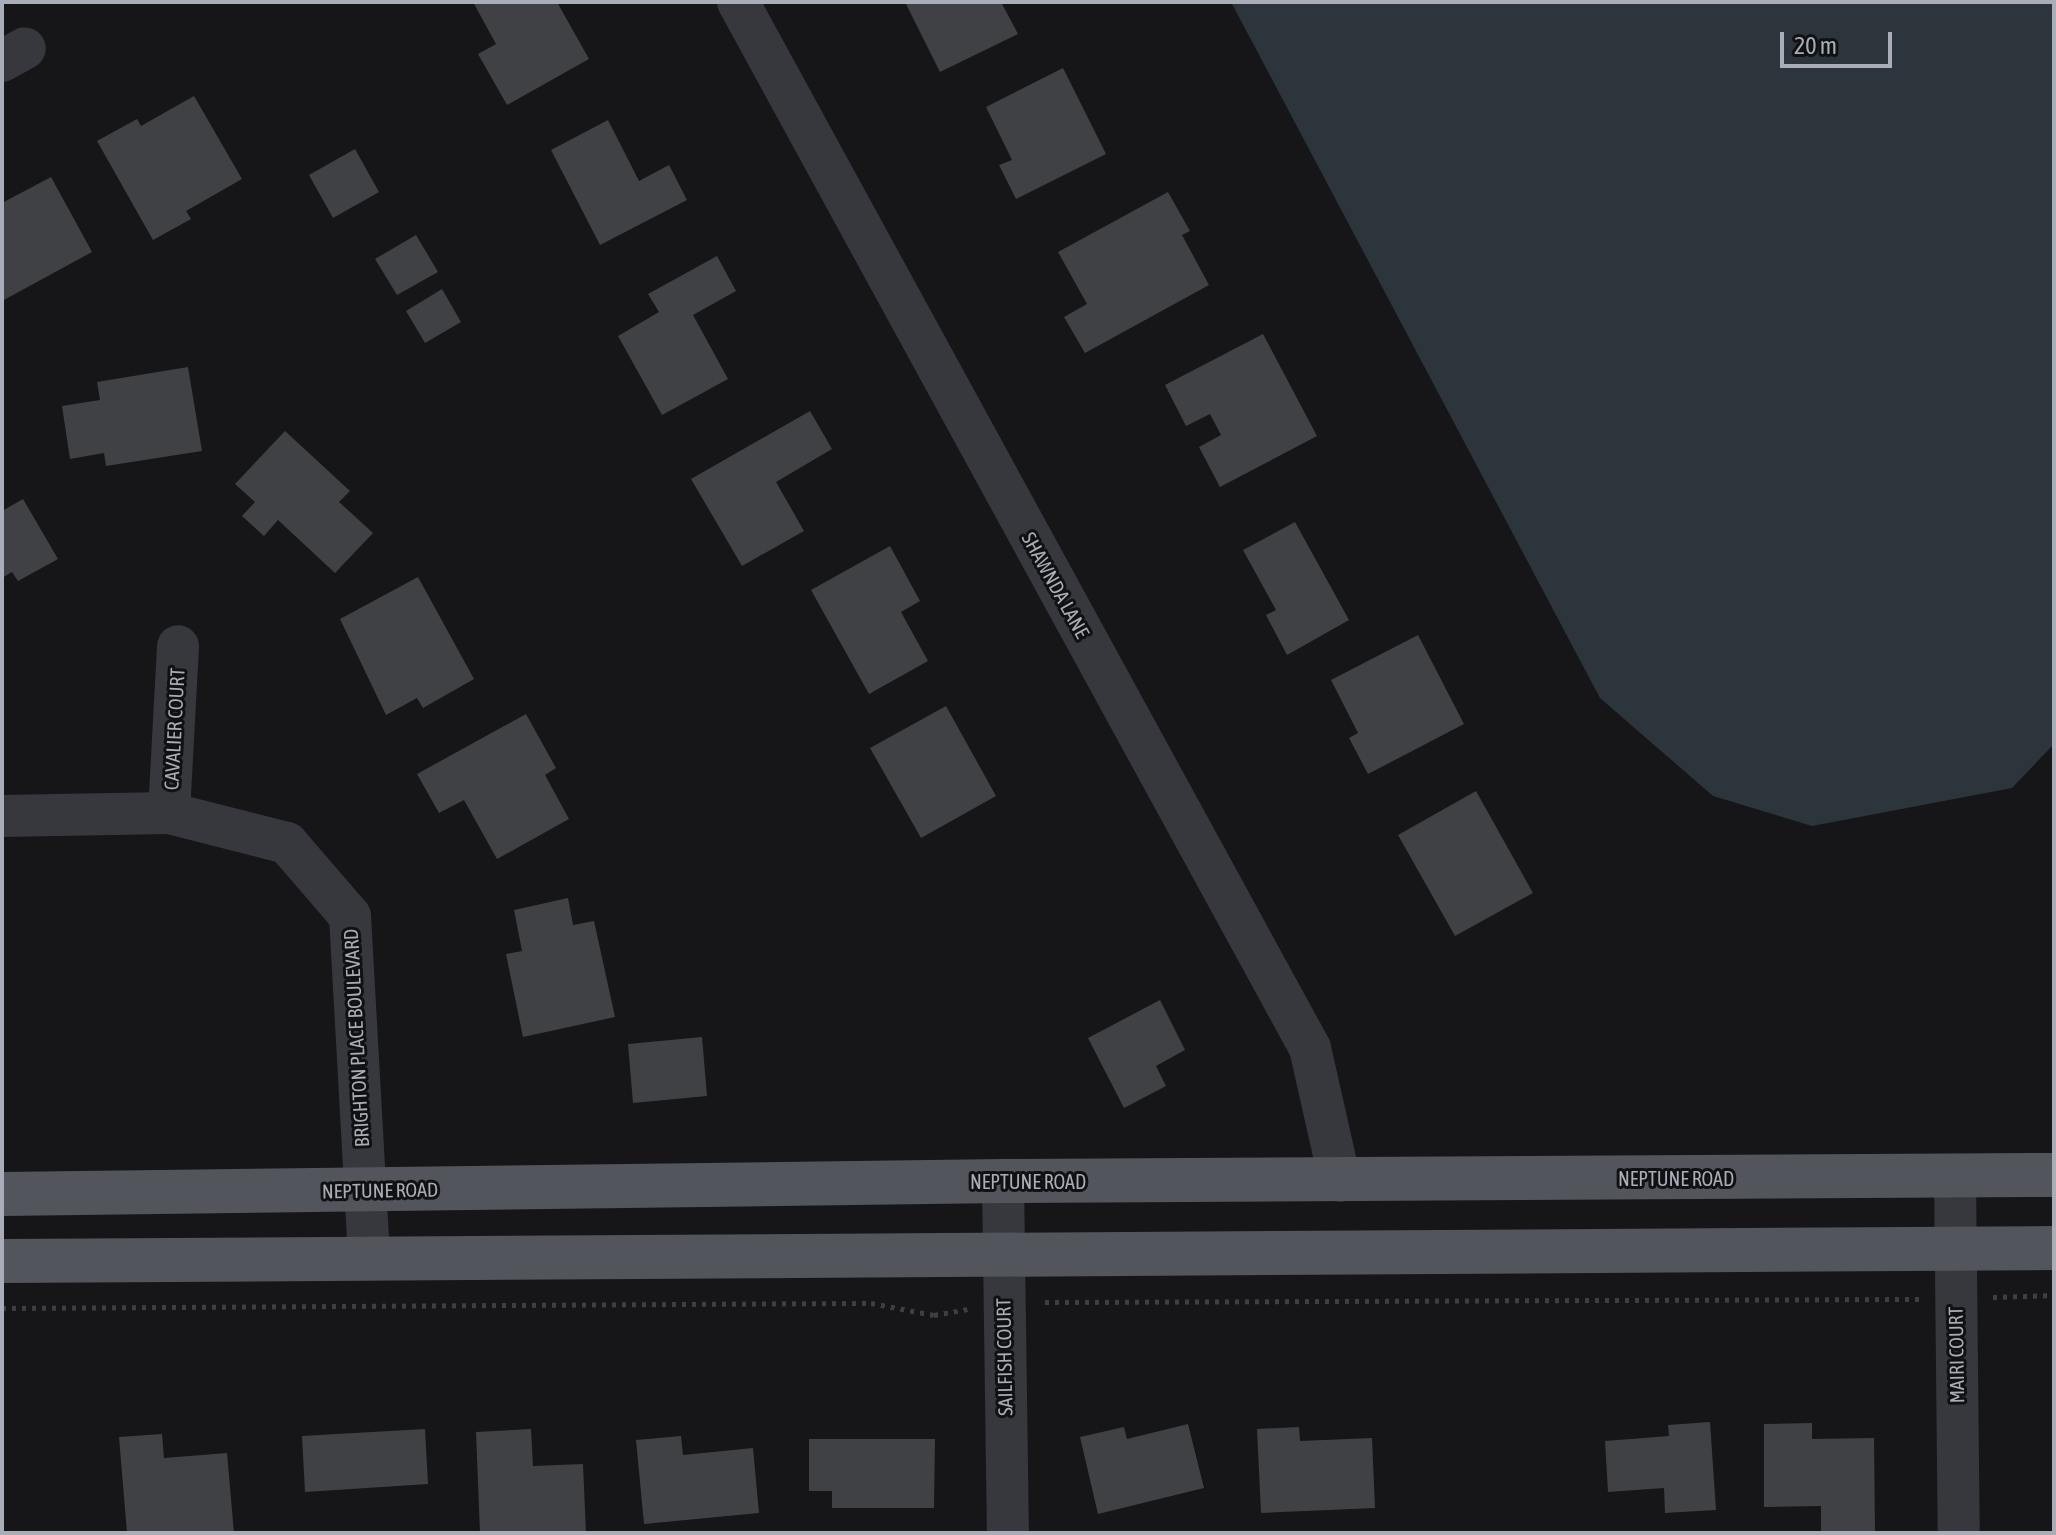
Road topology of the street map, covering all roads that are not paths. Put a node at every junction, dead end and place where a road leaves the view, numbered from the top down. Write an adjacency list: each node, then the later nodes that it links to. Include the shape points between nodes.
1 (738, 2): 8 (street, SHAWNDA LANE, via 1310,1048)
2 (178, 646): 3 (street, CAVALIER COURT)
3 (169, 813): 4 (street, BRIGHTON PLACE BOULEVARD); 9 (street, BRIGHTON PLACE BOULEVARD, via 287,843 350,916)
4 (2, 816)
5 (2054, 1175): 6 (main road, NEPTUNE ROAD)
6 (1955, 1176): 8 (main road, NEPTUNE ROAD); 12 (street, MAIRI COURT)
7 (1003, 1181): 8 (main road, NEPTUNE ROAD); 9 (main road, NEPTUNE ROAD); 13 (street, SAILFISH COURT)
8 (1340, 1181)
9 (364, 1190): 10 (main road, NEPTUNE ROAD); 14 (street, BRIGHTON PLACE BOULEVARD)
10 (2, 1194)
11 (2054, 1248): 12 (main road)
12 (1955, 1249): 13 (main road); 17 (street, MAIRI COURT)
13 (1003, 1255): 14 (main road); 16 (street, SAILFISH COURT)
14 (369, 1257): 15 (main road)
15 (2, 1261)
16 (1008, 1533)
17 (1959, 1533)

